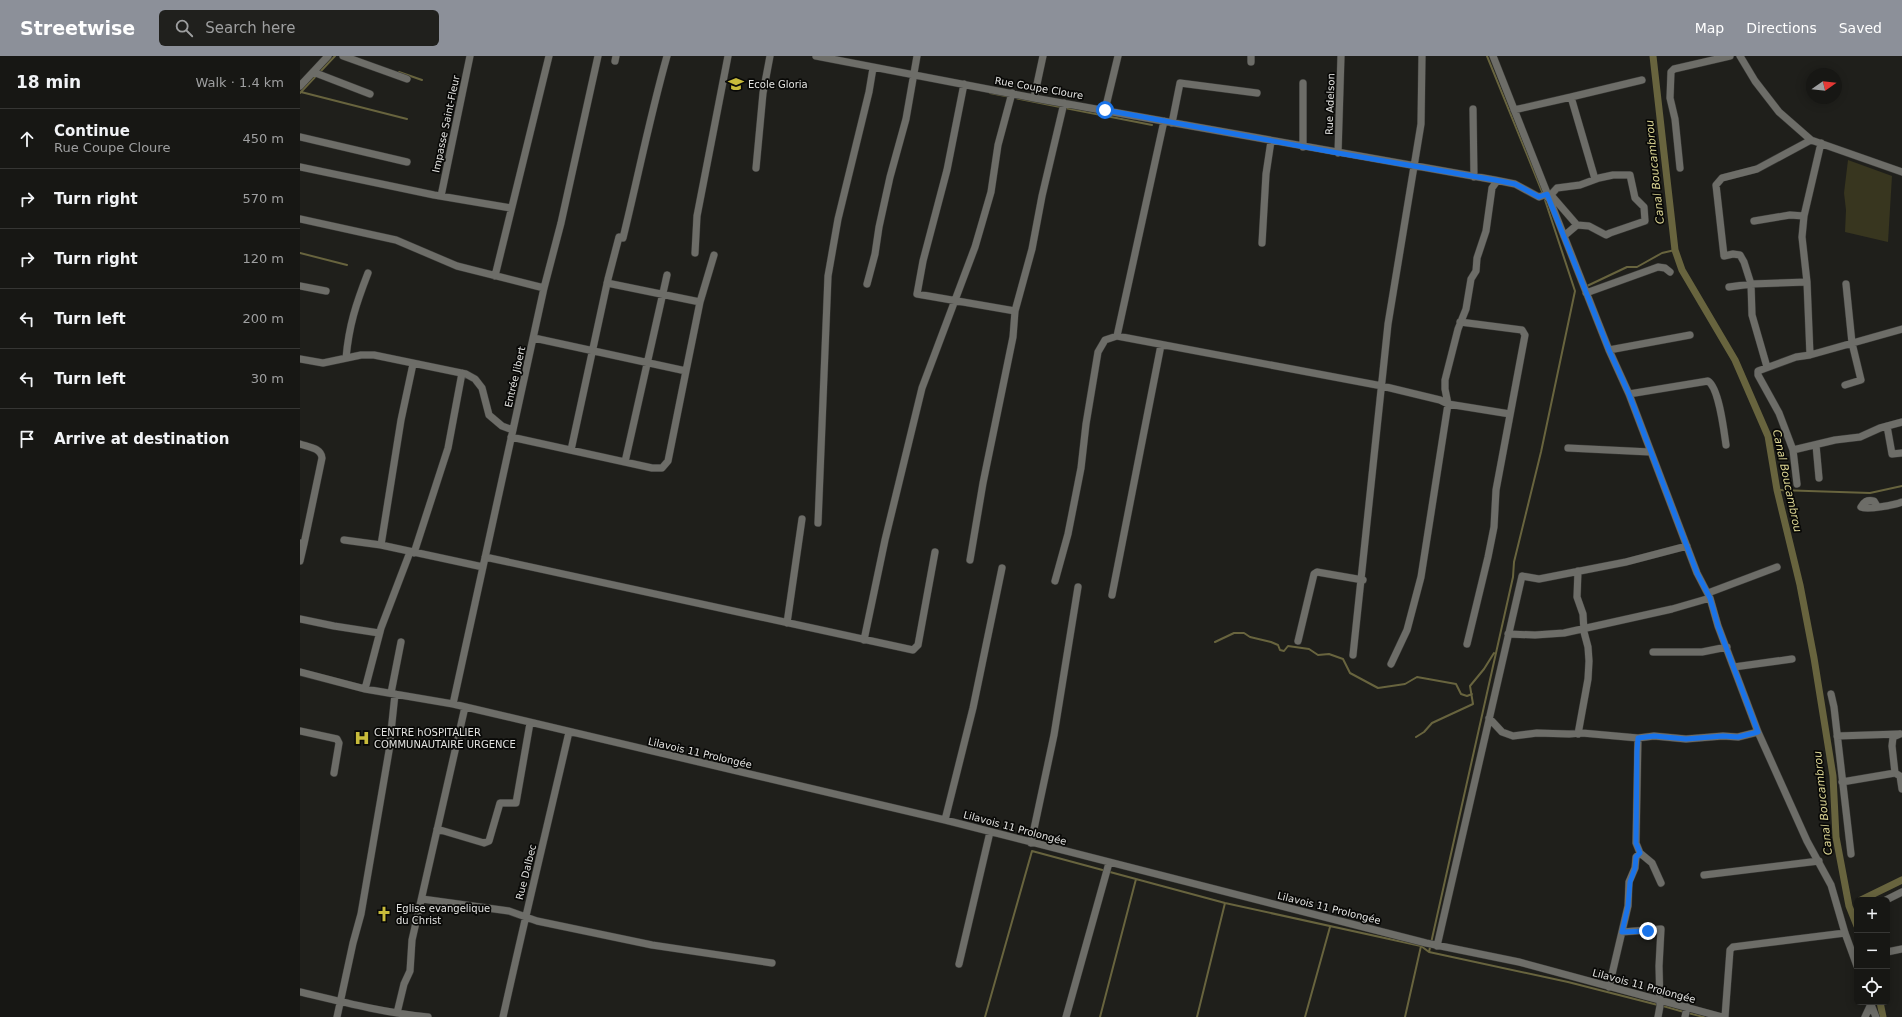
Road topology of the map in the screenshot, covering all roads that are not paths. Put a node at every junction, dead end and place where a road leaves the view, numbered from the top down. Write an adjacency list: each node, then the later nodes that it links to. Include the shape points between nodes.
1 (328, 56): 19 (street)
2 (343, 56): 21 (street)
3 (470, 56): 52 (street, Impasse Saint-Fleur)
4 (549, 56): 54 (street)
5 (598, 56): 74 (street, Entrée Jibert)
6 (667, 56): 68 (street, via 641,165)
7 (728, 56): 61 (street, via 697,216)
8 (770, 56): 46 (street)
9 (816, 56): 18 (street, Rue Coupe Cloure)
10 (917, 56): 20 (street)
11 (1042, 56): 30 (street)
12 (1118, 56): 33 (street)
13 (1341, 56): 42 (street, Rue Adelson)
14 (1422, 56): 45 (street, via 1421,124)
15 (1493, 56): 34 (street)
16 (1730, 56): 47 (street, via 1674,69 1671,72 1670,98 1676,119)
17 (1740, 56): 38 (street, via 1779,112)
18 (873, 68): 20 (street, Rue Coupe Cloure); 120 (street, via 838,219 828,276)
19 (313, 72): 25 (street); 28 (street)
20 (914, 74): 24 (street, Rue Coupe Cloure); 69 (street, via 906,119)
21 (407, 79)
22 (1642, 80): 29 (street)
23 (1303, 83): 41 (street)
24 (964, 84): 26 (street, Rue Coupe Cloure); 78 (street, via 947,170 917,294)
25 (300, 86)
26 (1012, 93): 30 (street, Rue Coupe Cloure); 78 (street, via 998,145 991,192)
27 (1257, 93): 36 (street, via 1180,83)
28 (370, 94)
29 (1571, 97): 34 (street); 50 (street)
30 (1034, 98): 31 (street, Rue Coupe Cloure)
31 (1064, 103): 33 (street, Rue Coupe Cloure); 80 (street, via 1032,248)
32 (1473, 109): 49 (street)
33 (1105, 110): 35 (street, Rue Coupe Cloure)
34 (1514, 110): 53 (street)
35 (1164, 121): 36 (street, Rue Coupe Cloure); 84 (street)
36 (1172, 123): 39 (street, Rue Coupe Cloure)
37 (300, 137): 43 (street)
38 (1811, 140): 40 (street); 70 (street, via 1757,169 1722,178 1716,185 1724,256 1734,254 1742,257)
39 (1271, 141): 41 (street, Rue Coupe Cloure); 60 (street, via 1266,174)
40 (1821, 143): 48 (street); 55 (street)
41 (1302, 147): 42 (street, Rue Coupe Cloure)
42 (1338, 153): 45 (street, Rue Coupe Cloure)
43 (407, 162)
44 (300, 167): 52 (street)
45 (1414, 167): 49 (street, Rue Coupe Cloure); 99 (street, via 1388,324)
46 (756, 168)
47 (1680, 168)
48 (1902, 172)
49 (1474, 177): 51 (street, Rue Coupe Cloure)
50 (1595, 179): 53 (street, via 1580,185 1557,188); 58 (street, via 1630,175 1635,198 1644,207 1645,221 1606,235 1596,228)
51 (1497, 181): 53 (street, Rue Coupe Cloure, via 1515,184); 81 (street, via 1492,188 1486,231)
52 (441, 196): 54 (street)
53 (1546, 196): 58 (street); 59 (street)
54 (511, 208): 66 (street)
55 (1804, 216): 57 (street); 67 (street, via 1802,238)
56 (300, 219): 66 (street, via 396,240 456,266)
57 (1754, 221)
58 (1577, 225): 59 (street)
59 (1564, 236): 76 (street)
60 (1262, 243)
61 (695, 253)
62 (714, 255): 79 (street)
63 (1670, 272): 76 (street, via 1658,267)
64 (368, 273): 91 (street, via 349,329)
65 (667, 275): 77 (street)
66 (495, 276): 74 (street)
67 (1808, 282): 70 (street); 90 (street)
68 (607, 283): 77 (street); 88 (street)
69 (867, 284)
70 (1751, 284): 73 (street); 95 (street, via 1752,315)
71 (1846, 284): 86 (street)
72 (300, 286): 75 (street)
73 (1729, 287)
74 (544, 288): 85 (street, Entrée Jibert)
75 (326, 291)
76 (1586, 293): 89 (street)
77 (662, 295): 79 (street); 93 (street)
78 (956, 300): 80 (street); 144 (street, via 922,388)
79 (700, 302): 96 (street)
80 (1015, 311): 128 (street, via 1013,337)
81 (1460, 322): 101 (street, via 1445,380); 102 (street, via 1524,332)
82 (1902, 329): 86 (street)
83 (1690, 335): 89 (street)
84 (1117, 336): 87 (street); 135 (street, via 1106,340 1098,352 1081,468 1068,534)
85 (534, 338): 88 (street); 105 (street, Entrée Jibert)
86 (1852, 343): 90 (street); 98 (street, via 1861,380)
87 (1161, 345): 99 (street); 137 (street)
88 (593, 350): 93 (street); 110 (street)
89 (1609, 350): 100 (street)
90 (1810, 355): 95 (street)
91 (346, 358): 92 (street, via 323,363); 94 (street, via 374,355)
92 (300, 359)
93 (646, 362): 96 (street); 114 (street)
94 (412, 364): 97 (street); 123 (street)
95 (1767, 367): 111 (street, via 1758,371 1758,375 1779,413)
96 (686, 371): 114 (street, via 670,454 665,466 652,468)
97 (462, 373): 105 (street, via 475,379 482,388 489,415); 125 (street, via 448,448)
98 (1845, 385)
99 (1382, 386): 101 (street); 134 (street)
100 (1629, 394): 107 (street, via 1708,381 1713,388 1721,415); 112 (street)
101 (1448, 404): 102 (street); 152 (street, via 1421,577 1407,630)
102 (1510, 414): 147 (street, via 1496,490 1494,527)
103 (1902, 422): 104 (street)
104 (1887, 426): 108 (street, via 1849,440 1835,440); 113 (street, via 1892,454)
105 (512, 434): 110 (street); 127 (street, Entrée Jibert)
106 (300, 444): 122 (street, via 318,450 322,458)
107 (1726, 445)
108 (1816, 445): 111 (street); 115 (street)
109 (1568, 448): 112 (street)
110 (571, 450): 114 (street)
111 (1793, 450): 116 (street)
112 (1650, 452): 124 (street)
113 (1902, 453)
114 (625, 462)
115 (1819, 478)
116 (1797, 484)
117 (1902, 502): 118 (street, via 1894,506)
118 (1877, 506)
119 (802, 519): 140 (street)
120 (818, 523)
121 (344, 540): 123 (street)
122 (302, 544): 129 (street)
123 (381, 545): 125 (street)
124 (1687, 546): 133 (street); 138 (street)
125 (412, 552): 130 (street); 142 (street)
126 (935, 552): 144 (street, via 916,648 909,650)
127 (485, 557): 130 (street, Entrée Jibert); 140 (street)
128 (970, 560)
129 (300, 561)
130 (483, 567): 158 (street, Entrée Jibert)
131 (1777, 567): 138 (street)
132 (1002, 568): 173 (street)
133 (1578, 571): 141 (street, via 1577,597); 143 (street, via 1539,579 1522,576)
134 (1362, 580): 145 (street, via 1317,572 1314,574); 150 (street)
135 (1054, 581)
136 (1078, 587): 176 (street, via 1054,735)
137 (1112, 595)
138 (1709, 596): 141 (street, via 1672,609); 148 (street)
139 (300, 619): 142 (street)
140 (787, 623): 144 (street)
141 (1584, 627): 143 (street, via 1549,634); 165 (street, via 1588,647 1588,679)
142 (379, 633): 155 (street)
143 (1508, 634): 160 (street)
144 (864, 640)
145 (1298, 641)
146 (401, 642): 156 (street)
147 (1466, 644)
148 (1727, 647): 149 (street, via 1702,652); 153 (street)
149 (1653, 652)
150 (1353, 655)
151 (1792, 659): 153 (street)
152 (1391, 664)
153 (1734, 667): 164 (street)
154 (300, 672): 155 (street, Lilavois 11 Prolongée)
155 (365, 689): 156 (street, Lilavois 11 Prolongée)
156 (393, 694): 158 (street, Lilavois 11 Prolongée); 198 (street, via 389,750 361,914)
157 (1831, 694): 167 (street)
158 (453, 704): 159 (street, Lilavois 11 Prolongée)
159 (465, 707): 161 (street, Lilavois 11 Prolongée); 174 (street)
160 (1489, 718): 165 (street, via 1502,732 1512,736 1537,733); 189 (street)
161 (530, 723): 163 (street, Lilavois 11 Prolongée); 174 (street, via 516,803 500,803 489,841 484,843)
162 (300, 731): 169 (street, via 337,739 339,743)
163 (569, 732): 173 (street, Lilavois 11 Prolongée); 186 (street, Rue Dalbec)
164 (1758, 732): 168 (street, via 1738,737); 179 (street)
165 (1578, 734): 168 (street)
166 (1900, 734): 167 (street); 170 (street, via 1893,737 1892,746)
167 (1837, 736): 171 (street)
168 (1638, 738): 177 (street, via 1636,843)
169 (334, 773)
170 (1899, 775): 171 (street); 172 (street)
171 (1842, 782): 178 (street)
172 (1902, 789)
173 (945, 820): 175 (street, Lilavois 11 Prolongée)
174 (437, 829): 185 (street)
175 (990, 832): 176 (street, Lilavois 11 Prolongée); 194 (street)
176 (1031, 843): 180 (street, Lilavois 11 Prolongée)
177 (1640, 853): 182 (street, via 1652,862); 187 (street, via 1636,857 1630,882)
178 (1851, 854)
179 (1819, 862): 181 (street); 188 (street, via 1830,885)
180 (1109, 863): 189 (street, Lilavois 11 Prolongée); 207 (street)
181 (1704, 875)
182 (1661, 883)
183 (1902, 892): 184 (street)
184 (1890, 898)
185 (422, 899): 186 (street); 202 (street, via 412,940 410,971)
186 (525, 915): 193 (street, via 537,921 652,945); 206 (street, Rue Dalbec)
187 (1622, 932): 195 (street); 197 (street, via 1661,929)
188 (1845, 933): 192 (street); 210 (street, via 1733,947 1730,950)
189 (1437, 946): 195 (street, Lilavois 11 Prolongée, via 1518,962)
190 (1902, 949): 191 (street)
191 (1890, 951)
192 (1854, 958)
193 (772, 963)
194 (959, 964)
195 (1609, 987): 197 (street, Lilavois 11 Prolongée)
196 (300, 992): 198 (street)
197 (1660, 1000): 201 (street, Lilavois 11 Prolongée); 208 (street)
198 (339, 1002): 202 (street); 204 (street)
199 (1870, 1005): 211 (street)
200 (1872, 1005): 212 (street)
201 (1687, 1007): 209 (street); 210 (street, Lilavois 11 Prolongée)
202 (397, 1013): 203 (street)
203 (407, 1016): 205 (street)
204 (337, 1017)
205 (428, 1017)
206 (503, 1017)
207 (1066, 1017)
208 (1658, 1017)
209 (1685, 1017)
210 (1724, 1017)
211 (1866, 1017)
212 (1876, 1017)

